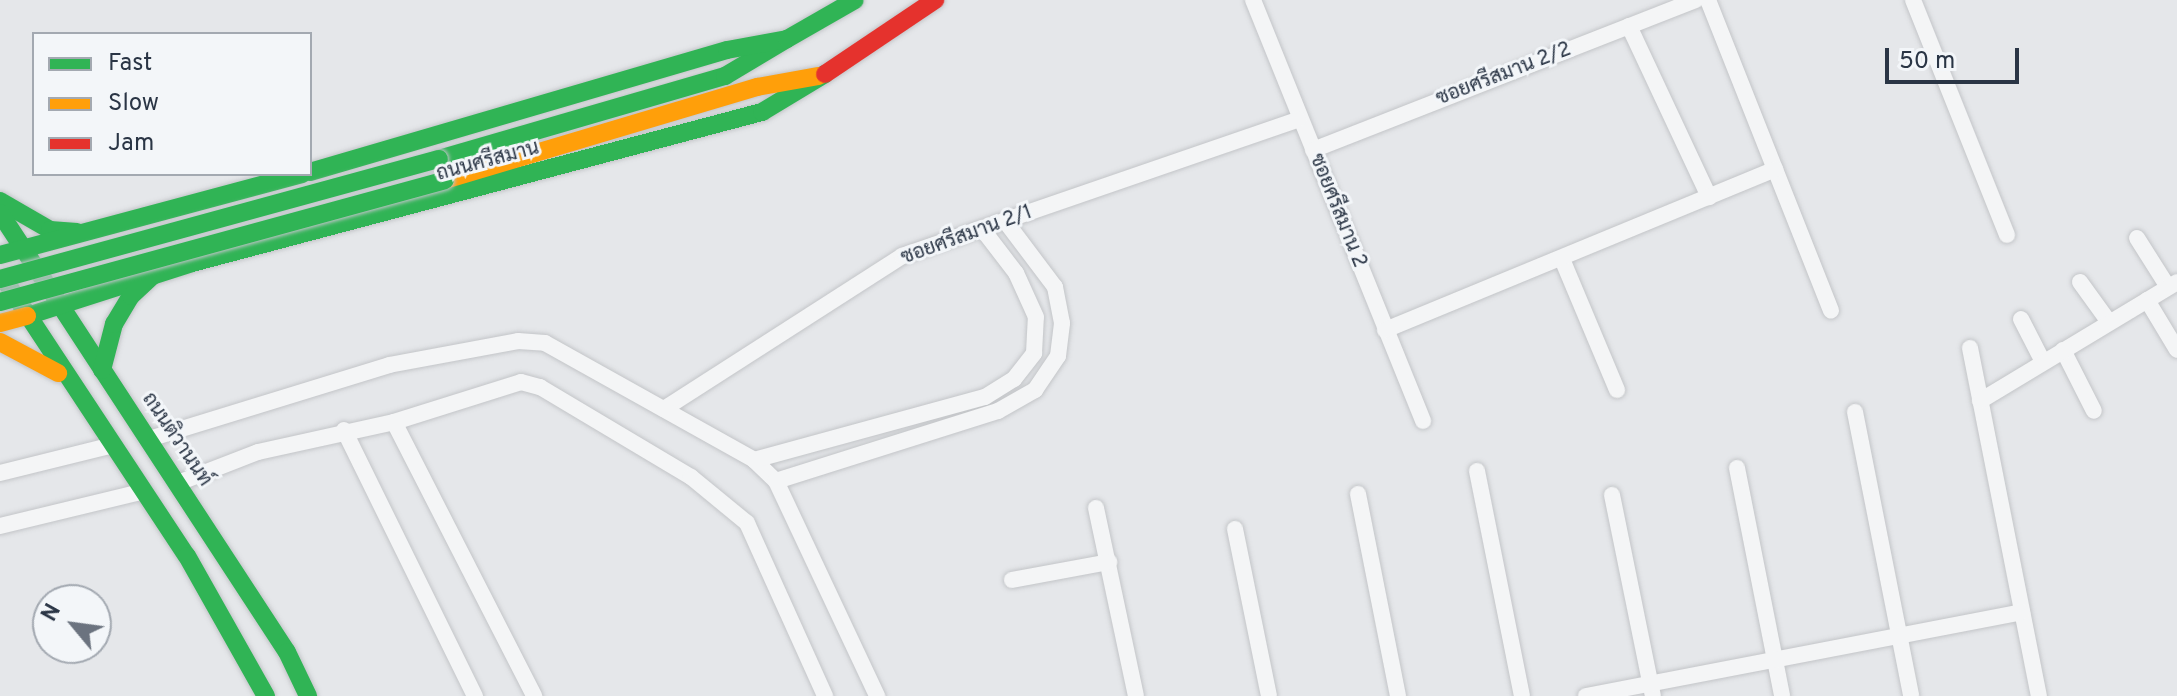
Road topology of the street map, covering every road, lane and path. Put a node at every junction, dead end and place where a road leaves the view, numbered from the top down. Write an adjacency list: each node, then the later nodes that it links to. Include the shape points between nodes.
1 (855, 0): 8 (main road, ถนนศรีสมาน)
2 (935, 0): 9 (main road, ถนนศรีสมาน, via 881,41)
3 (1253, 0): 10 (street, ซอยศรีสมาน 2)
4 (1696, 0): 7 (street, ซอยศรีสมาน 2/2)
5 (1708, 0): 12 (street)
6 (1913, 0): 22 (street)
7 (1629, 26): 11 (street, ซอยศรีสมาน 2/2); 15 (street)
8 (787, 39): 13 (main road, ถนนศรีสมาน, via 727,50); 29 (main road, bridge, via 725,76)
9 (819, 76): 27 (main road, ถนนศรีสมาน, via 762,112); 33 (main road, bridge, via 757,87 445,180)
10 (1298, 120): 11 (street, ซอยศรีสมาน 2); 19 (street, ซอยศรีสมาน 2/1)
11 (1313, 150): 40 (street, ซอยศรีสมาน 2)
12 (1775, 169): 15 (street); 35 (street)
13 (312, 171)
14 (295, 176): 17 (main road)
15 (1709, 197): 26 (street)
16 (0, 201): 21 (main road, via 50,230)
17 (175, 210): 21 (main road); 27 (main road, via 163,236 165,246)
18 (0, 213): 24 (main road, ถนนติวานนท์)
19 (1006, 222): 20 (street, ซอยศรีสมาน 2/1); 54 (street, via 1055,287 1062,323 1058,356 1035,390)
20 (983, 230): 50 (street, via 1016,273 1039,333 1034,353 1014,379); 51 (street, ซอยศรีสมาน 2/1, via 902,256)
21 (77, 232): 24 (main road)
22 (2007, 235)
23 (2137, 238): 31 (street)
24 (22, 248): 25 (main road); 34 (main road, ถนนติวานนท์)
25 (0, 255)
26 (1562, 259): 40 (street); 48 (street)
27 (192, 263): 28 (main road, ถนนศรีสมาน)
28 (155, 274): 34 (main road, ถนนศรีสมาน); 46 (main road, via 131,296 114,324)
29 (0, 276): 36 (main road)
30 (2080, 282): 38 (street)
31 (2173, 284): 32 (street)
32 (2147, 300): 38 (street); 44 (street)
33 (0, 302)
34 (59, 306): 36 (main road, ถนนศรีสมาน); 46 (main road, ถนนติวานนท์)
35 (1831, 311)
36 (27, 316): 39 (main road, ถนนศรีสมาน); 47 (main road)
37 (2021, 319): 45 (street)
38 (2109, 322): 43 (street)
39 (0, 323)
40 (1385, 330): 55 (street, ซอยศรีสมาน 2)
41 (0, 342): 47 (main road, via 42,361)
42 (1970, 348): 49 (street)
43 (2063, 350): 45 (street); 52 (street)
44 (2177, 350)
45 (2043, 362): 49 (street)
46 (102, 370): 58 (main road, ถนนติวานนท์)
47 (73, 384): 59 (main road)
48 (1617, 390)
49 (1980, 401): 74 (street)
50 (965, 402): 54 (street); 60 (street)
51 (664, 409): 58 (street, via 545,343 518,341 389,365); 60 (street)
52 (2094, 411)
53 (1855, 412): 75 (street)
54 (969, 420): 64 (street)
55 (1423, 421)
56 (394, 422): 57 (street); 81 (street); 82 (street, via 521,382 691,477 747,523)
57 (344, 430): 65 (street, via 258,452); 80 (street)
58 (149, 439): 65 (main road, ถนนติวานนท์)
59 (113, 445): 63 (street); 66 (main road)
60 (754, 460): 64 (street)
61 (1737, 468): 76 (street)
62 (1477, 471): 87 (street)
63 (0, 473)
64 (776, 481): 83 (street)
65 (178, 483): 79 (main road, ถนนติวานนท์, via 287,652)
66 (145, 491): 70 (street); 78 (main road, via 225,618)
67 (1358, 494): 86 (street)
68 (1612, 495): 77 (street)
69 (1096, 508): 72 (street)
70 (0, 526)
71 (1235, 529): 85 (street)
72 (1109, 562): 73 (street); 84 (street)
73 (1012, 580)
74 (2022, 612): 75 (street); 91 (street)
75 (1899, 636): 76 (street); 90 (street)
76 (1775, 660): 77 (street); 89 (street)
77 (1652, 690): 88 (street)
78 (266, 696)
79 (308, 696)
80 (475, 696)
81 (534, 696)
82 (825, 696)
83 (877, 696)
84 (1136, 696)
85 (1269, 696)
86 (1398, 696)
87 (1522, 696)
88 (1586, 696)
89 (1782, 696)
90 (1911, 696)
91 (2039, 696)

